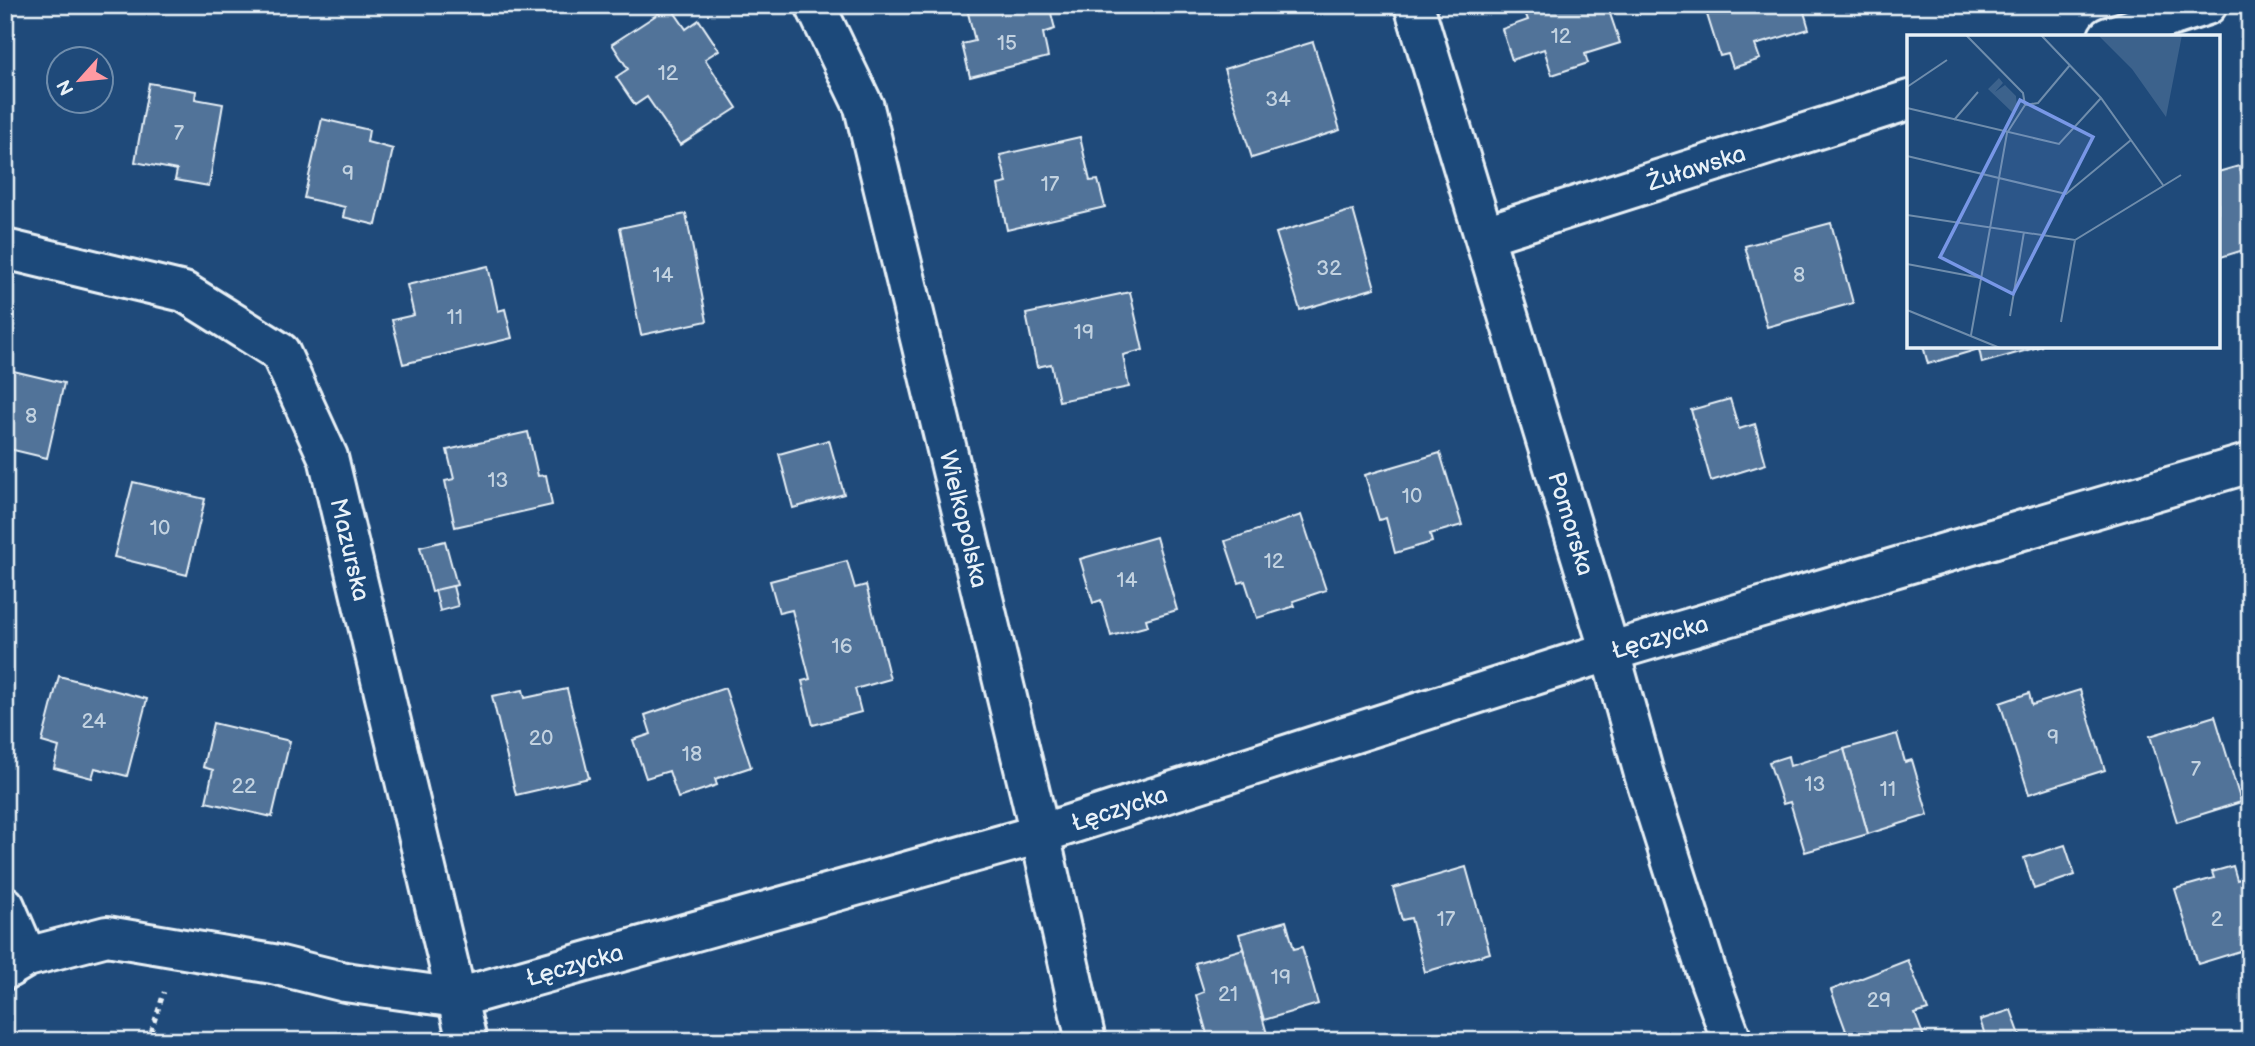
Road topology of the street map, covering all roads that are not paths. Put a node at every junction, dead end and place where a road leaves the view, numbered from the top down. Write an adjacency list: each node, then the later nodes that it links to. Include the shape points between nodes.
1 (816, 5): 10 (street, Wielkopolska, via 864,107)
2 (1414, 5): 6 (street, Pomorska)
3 (2207, 5): 4 (street)
4 (2114, 35)
5 (1907, 101): 6 (street, Żuławska)
6 (1485, 235): 9 (street, Pomorska)
7 (5, 249): 13 (street, Mazurska, via 184,292 280,352 328,457)
8 (2250, 463): 9 (street, Łęczycka)
9 (1609, 652): 10 (street, Łęczycka); 16 (street, Pomorska, via 1706,971)
10 (1040, 834): 13 (street, Łęczycka); 15 (street, Wielkopolska)
11 (5, 906): 12 (street, Łęczycka)
12 (16, 964): 13 (street, Łęczycka, via 107,936 274,964 345,982)
13 (457, 998): 14 (street, Mazurska)
14 (467, 1041)
15 (1086, 1041)
16 (1732, 1041)

